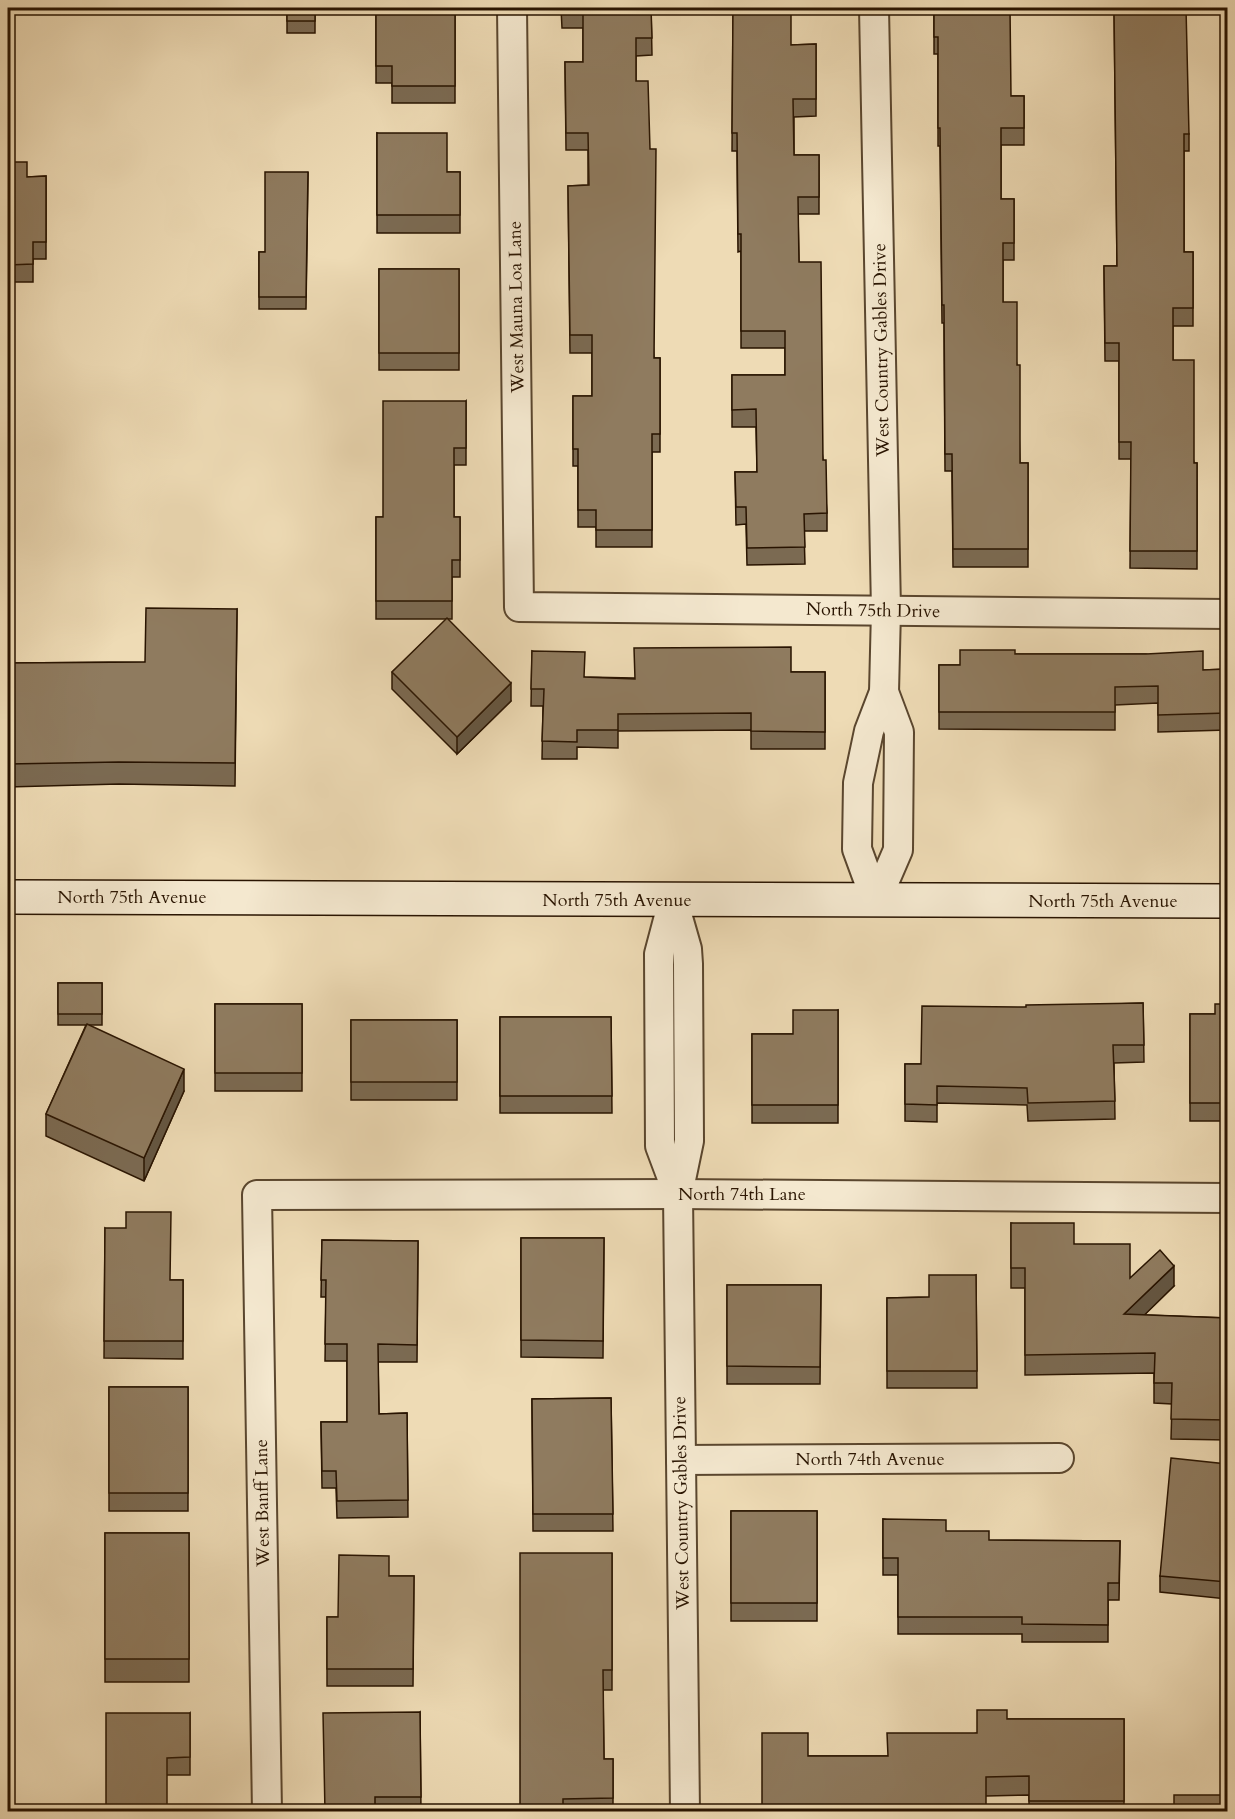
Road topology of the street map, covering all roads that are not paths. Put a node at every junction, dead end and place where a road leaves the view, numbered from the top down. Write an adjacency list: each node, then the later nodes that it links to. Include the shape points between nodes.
1 (512, 8): 3 (street, West Mauna Loa Lane)
2 (874, 8): 4 (street, West Country Gables Drive)
3 (519, 607): 4 (street, North 75th Drive)
4 (886, 610): 5 (street, North 75th Drive); 6 (street, West Country Gables Drive)
5 (1227, 614)
6 (884, 692): 9 (street, West Country Gables Drive, via 899,732 898,850); 9 (street, West Country Gables Drive, via 868,731 858,783 857,849)
7 (8, 897): 8 (main road, North 75th Avenue)
8 (673, 900): 9 (main road, North 75th Avenue); 11 (street, West Country Gables Drive, via 688,964 689,1142)
9 (876, 901): 10 (main road, North 75th Avenue)
10 (1227, 901)
11 (678, 1194): 12 (street, North 74th Lane); 13 (street, North 74th Lane); 15 (street, West Country Gables Drive)
12 (257, 1195): 16 (street, West Banff Lane)
13 (1227, 1198)
14 (1059, 1458): 15 (street, North 74th Avenue)
15 (681, 1460): 17 (street, West Country Gables Drive)
16 (267, 1812)
17 (685, 1812)

